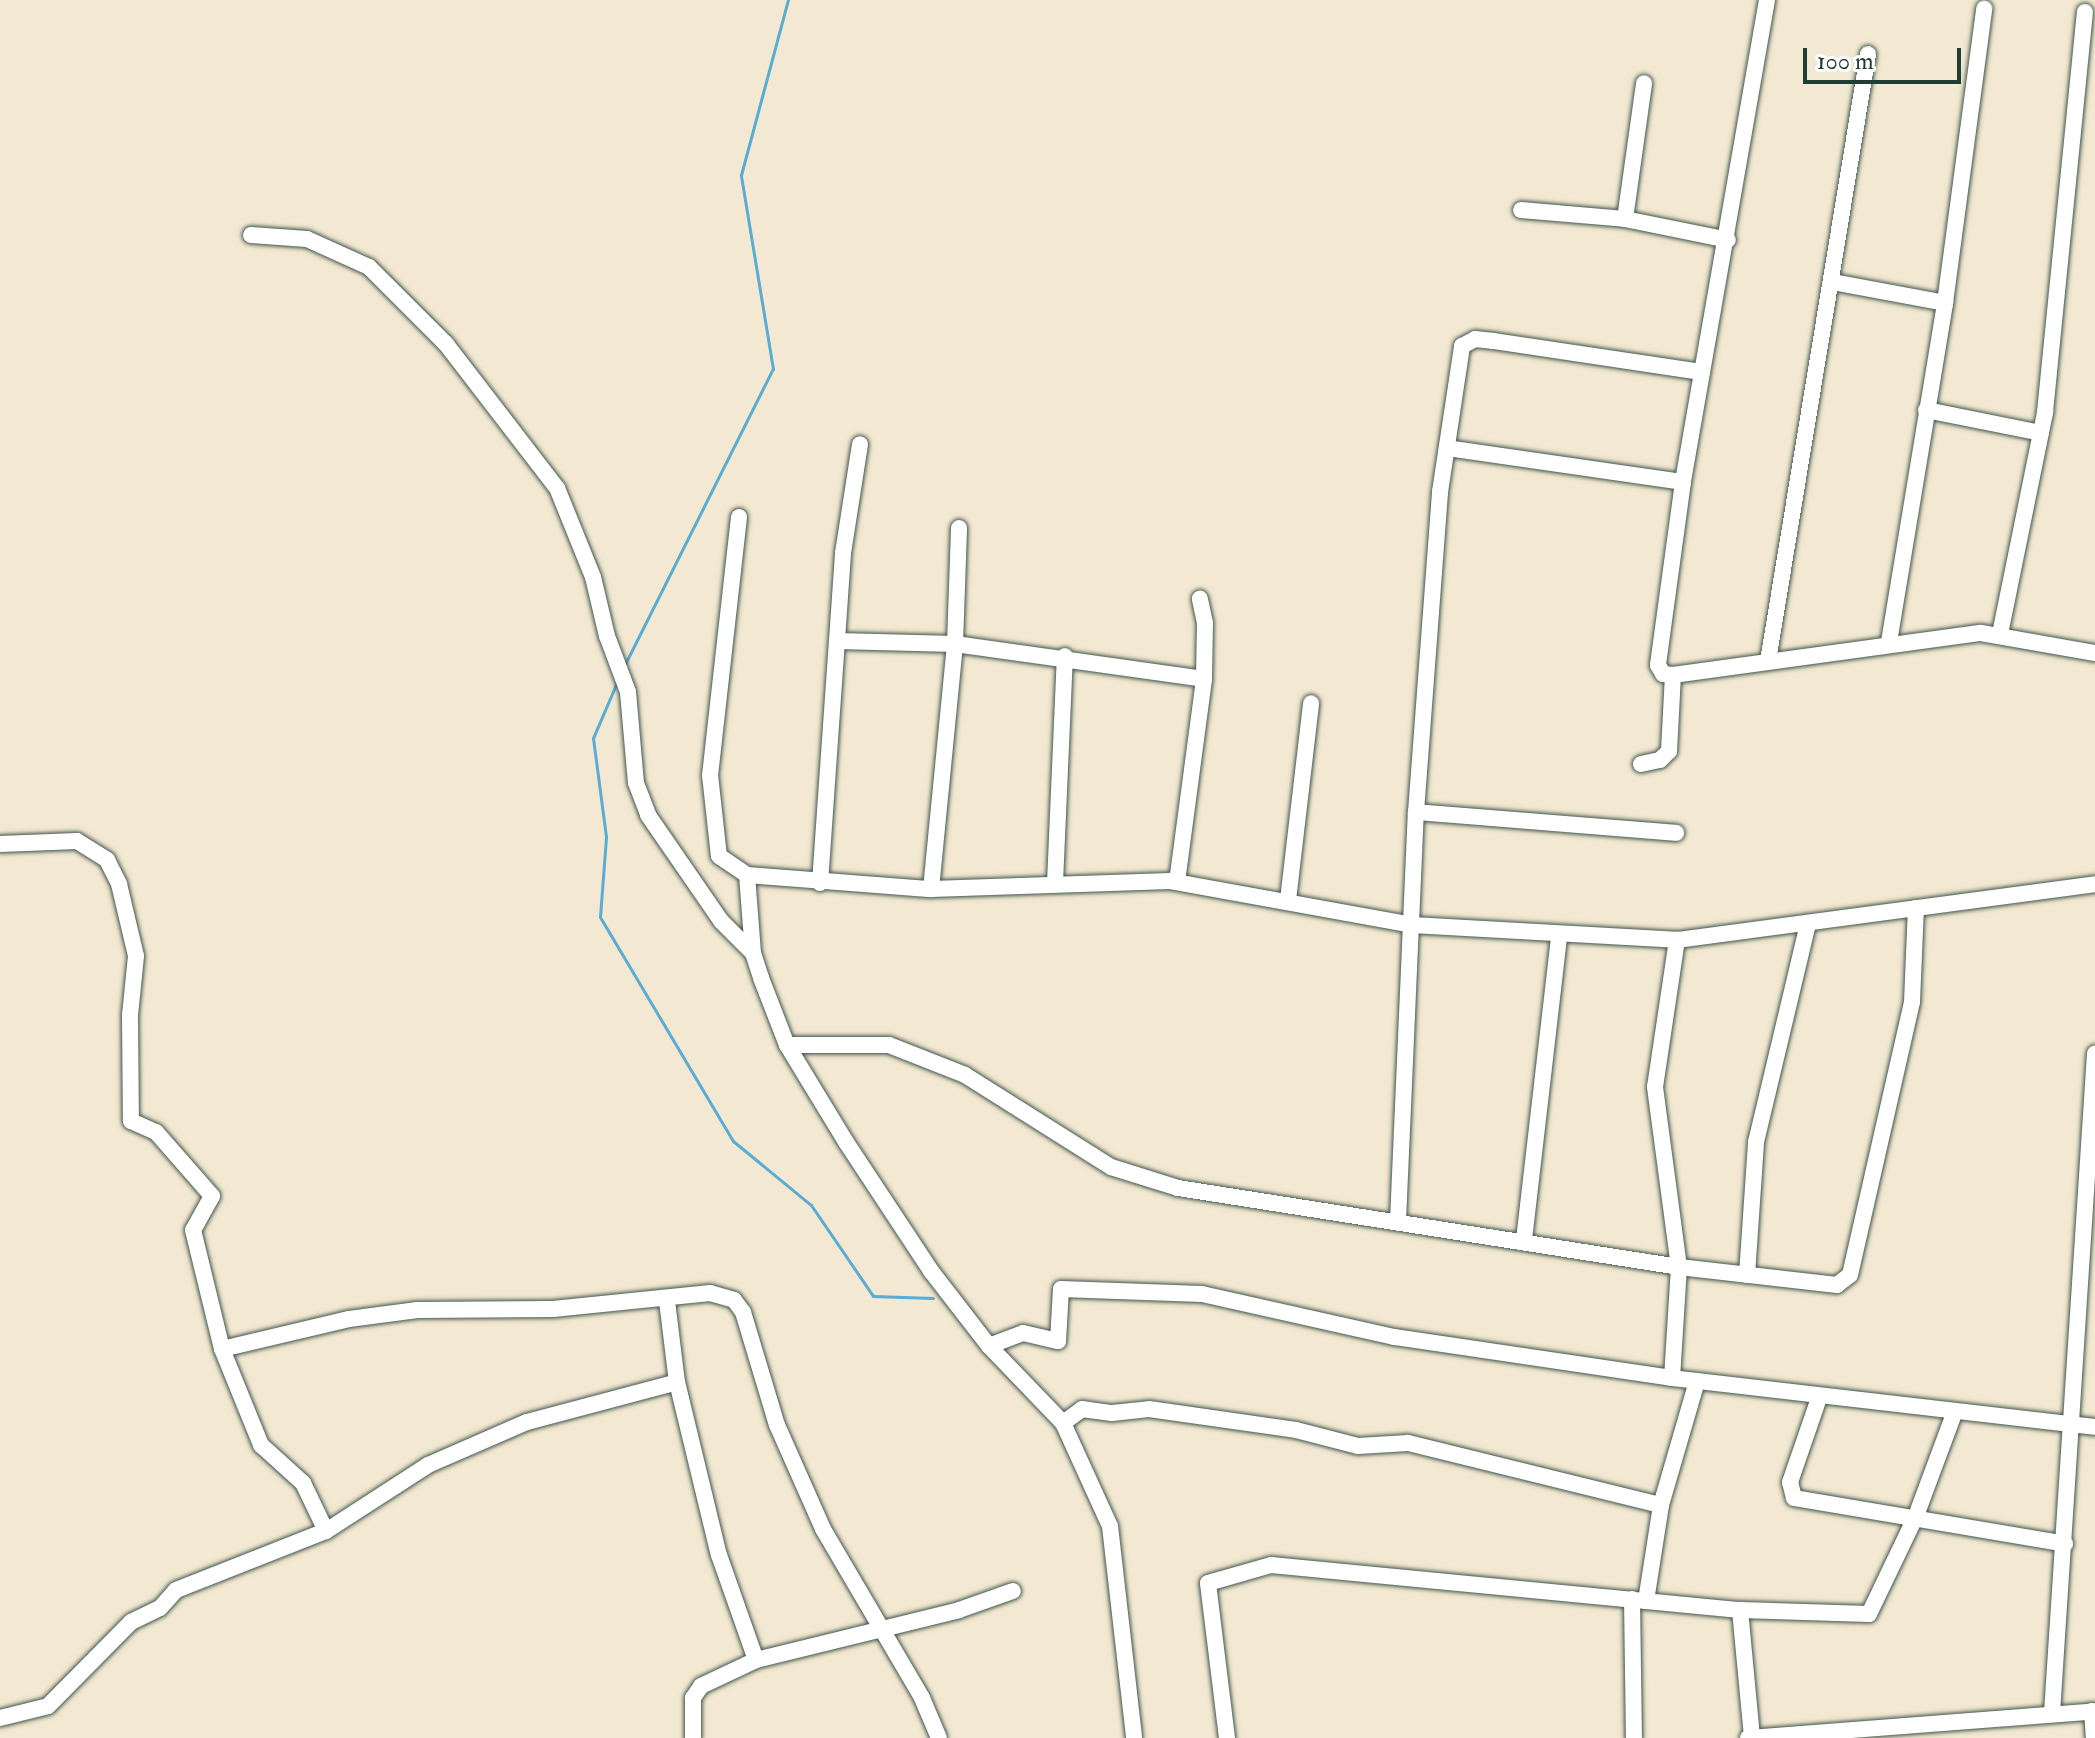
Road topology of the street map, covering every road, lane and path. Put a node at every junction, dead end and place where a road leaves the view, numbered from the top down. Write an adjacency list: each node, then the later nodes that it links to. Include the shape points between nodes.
1 (1767, 0): 9 (street)
2 (1984, 9): 11 (street)
3 (2085, 12): 14 (street)
4 (1868, 54): 10 (street)
5 (1644, 83): 7 (street)
6 (1521, 210): 7 (street)
7 (1625, 219): 9 (street)
8 (251, 235): 47 (street, via 307,239 369,267 446,344 557,488 593,577 628,692 636,783 648,815 721,921)
9 (1728, 240): 12 (street)
10 (1833, 282): 11 (street); 27 (street)
11 (1945, 303): 13 (street)
12 (1702, 372): 16 (street, via 1466,341); 17 (street)
13 (1926, 410): 14 (street); 23 (street)
14 (2041, 433): 21 (street)
15 (860, 444): 22 (street, via 843,553)
16 (1447, 448): 17 (street); 32 (street)
17 (1683, 482): 28 (street, via 1657,653 1663,674)
18 (739, 517): 35 (street, via 710,775 719,856)
19 (959, 528): 24 (street)
20 (1200, 599): 29 (street)
21 (2000, 634): 23 (street); 25 (street)
22 (837, 641): 24 (street); 37 (street)
23 (1889, 642): 27 (street)
24 (955, 644): 26 (street); 40 (street)
25 (2095, 653)
26 (1065, 656): 29 (street); 38 (street)
27 (1768, 661): 28 (street)
28 (1673, 675): 31 (street, via 1669,751 1660,760)
29 (1204, 679): 36 (street)
30 (1311, 703): 41 (street)
31 (1641, 764)
32 (1416, 812): 33 (street); 44 (street)
33 (1676, 833)
34 (0, 844): 56 (street, via 77,841 107,860 119,884 136,956 130,1015 131,1121 156,1132 212,1196 193,1230)
35 (747, 875): 37 (street); 47 (street)
36 (1177, 882): 38 (street); 41 (street)
37 (820, 883): 40 (street)
38 (1055, 883): 40 (street)
39 (2095, 884): 42 (street)
40 (931, 889)
41 (1288, 900): 44 (street)
42 (1916, 908): 43 (street); 53 (street, via 1912,1002 1850,1275 1837,1285)
43 (1808, 923): 46 (street); 53 (street, via 1756,1142)
44 (1411, 925): 45 (street); 50 (street)
45 (1559, 937): 46 (street); 51 (street)
46 (1677, 940): 52 (street, via 1655,1087)
47 (753, 953): 48 (street)
48 (787, 1045): 50 (street, via 889,1045 965,1075 1135,1178); 55 (street, via 931,1271)
49 (2095, 1053): 63 (street)
50 (1398, 1221): 51 (street)
51 (1524, 1240): 52 (street)
52 (1679, 1267): 53 (street); 57 (street)
53 (1747, 1275)
54 (667, 1301): 56 (street, via 417,1310 336,1322); 59 (street); 72 (street, via 725,1295 743,1312 777,1425 823,1529)
55 (989, 1346): 57 (street, via 1023,1333 1058,1341 1061,1289 1202,1294 1395,1337); 62 (street)
56 (222, 1349): 67 (street, via 261,1445 303,1483)
57 (1672, 1378): 58 (street)
58 (1697, 1381): 60 (street); 65 (street)
59 (677, 1382): 67 (street, via 527,1422 428,1465); 73 (street, via 719,1555)
60 (1819, 1398): 61 (street); 66 (street, via 1790,1482 1794,1498)
61 (1955, 1411): 63 (street); 66 (street)
62 (1063, 1423): 65 (street, via 1082,1409 1149,1409 1296,1430 1358,1446 1408,1443); 80 (street, via 1110,1526)
63 (2071, 1425): 64 (street); 68 (street)
64 (2095, 1427)
65 (1661, 1505): 70 (street)
66 (1916, 1516): 68 (street); 71 (street, via 1869,1614)
67 (326, 1531): 76 (street, via 176,1590 160,1608 131,1622 48,1706)
68 (2065, 1544): 75 (street)
69 (1013, 1591): 72 (street)
70 (1639, 1600): 71 (street); 81 (street, via 1271,1565 1208,1583); 82 (street)
71 (1740, 1610): 83 (street)
72 (880, 1630): 73 (street); 79 (street, via 922,1698)
73 (756, 1660): 78 (street, via 701,1686 693,1698)
74 (2093, 1711): 75 (street); 85 (street)
75 (2052, 1713): 77 (street)
76 (0, 1718)
77 (1989, 1720): 83 (street); 84 (street)
78 (693, 1738)
79 (939, 1738)
80 (1134, 1738)
81 (1227, 1738)
82 (1634, 1738)
83 (1751, 1738)
84 (1988, 1738)
85 (2094, 1738)

